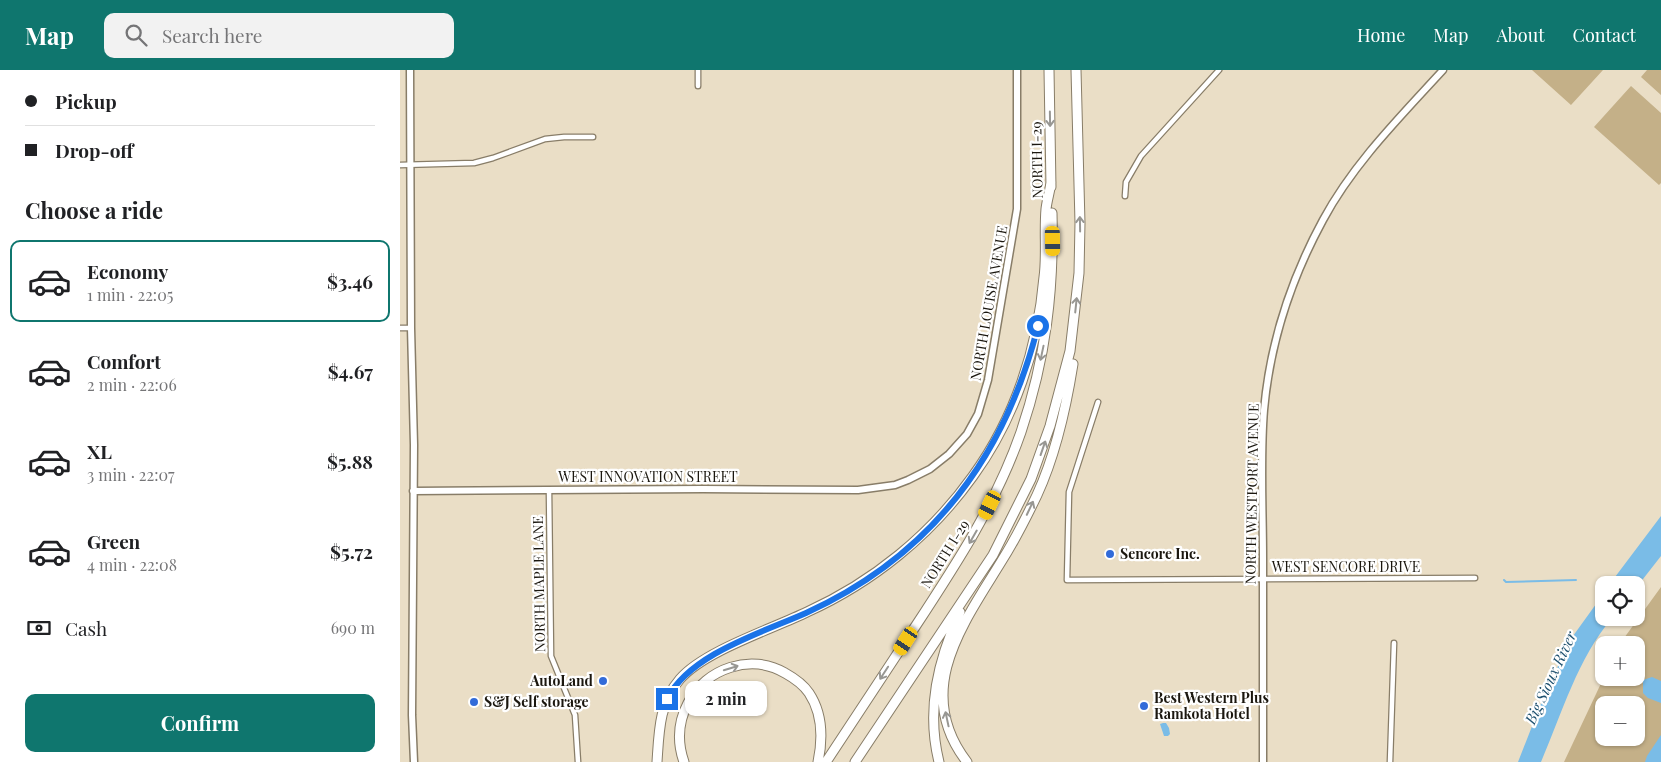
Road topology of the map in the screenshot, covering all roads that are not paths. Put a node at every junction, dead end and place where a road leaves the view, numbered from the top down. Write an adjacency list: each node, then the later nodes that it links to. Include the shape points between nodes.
1 (410, 70): 11 (street)
2 (698, 70): 8 (street)
3 (1017, 70): 18 (street, NORTH LOUISE AVENUE, via 1017,209 984,398 973,424 949,454 919,475)
4 (1049, 70): 12 (highway, NORTH I-29, one-way to 12)
5 (1076, 70): 16 (highway, one-way to 5, via 1080,259)
6 (1219, 70): 13 (street, via 1141,156 1126,182)
7 (1442, 70): 23 (street, NORTH WESTPORT AVENUE, via 1340,191 1308,248 1286,303 1272,358 1264,412)
8 (698, 86)
9 (593, 137): 11 (street, via 545,139 474,163)
10 (400, 165): 11 (street)
11 (410, 165): 15 (street)
12 (1051, 182): 29 (highway, via 1046,209 1043,293 1034,342 1013,404 973,476 929,527 876,573 828,602 717,653 681,677 661,716); 32 (highway, NORTH I-29, one-way to 32, via 1053,257 1048,317 1033,392 1013,453 997,491 968,544)
13 (1125, 196)
14 (400, 328): 15 (street)
15 (411, 328): 20 (street)
16 (1072, 336): 21 (highway, one-way to 16, via 1012,520 1038,461 1060,392); 35 (highway, one-way to 16, via 956,746 946,716 944,687 947,667 964,622 1013,541 1044,478 1066,399 1075,348)
17 (1098, 402): 23 (street, WEST SENCORE DRIVE, via 1069,492 1067,580)
18 (883, 488): 19 (street, WEST INNOVATION STREET)
19 (549, 490): 20 (street, WEST INNOVATION STREET); 28 (street, NORTH MAPLE LANE, via 551,656 574,715)
20 (413, 491): 25 (street)
21 (983, 571): 33 (highway); 34 (highway, via 960,612 940,666 934,710)
22 (1475, 578): 23 (street, WEST SENCORE DRIVE)
23 (1263, 579): 36 (street, NORTH WESTPORT AVENUE)
24 (1394, 643): 37 (street)
25 (413, 746): 26 (street); 27 (street)
26 (409, 762)
27 (414, 762)
28 (578, 762)
29 (658, 762)
30 (684, 762): 31 (highway, one-way to 31, via 680,726 690,699 710,678 727,668 746,664 780,670 809,693 821,729)
31 (818, 762)
32 (826, 762)
33 (856, 762)
34 (938, 762)
35 (967, 762)
36 (1263, 762)
37 (1390, 762)

